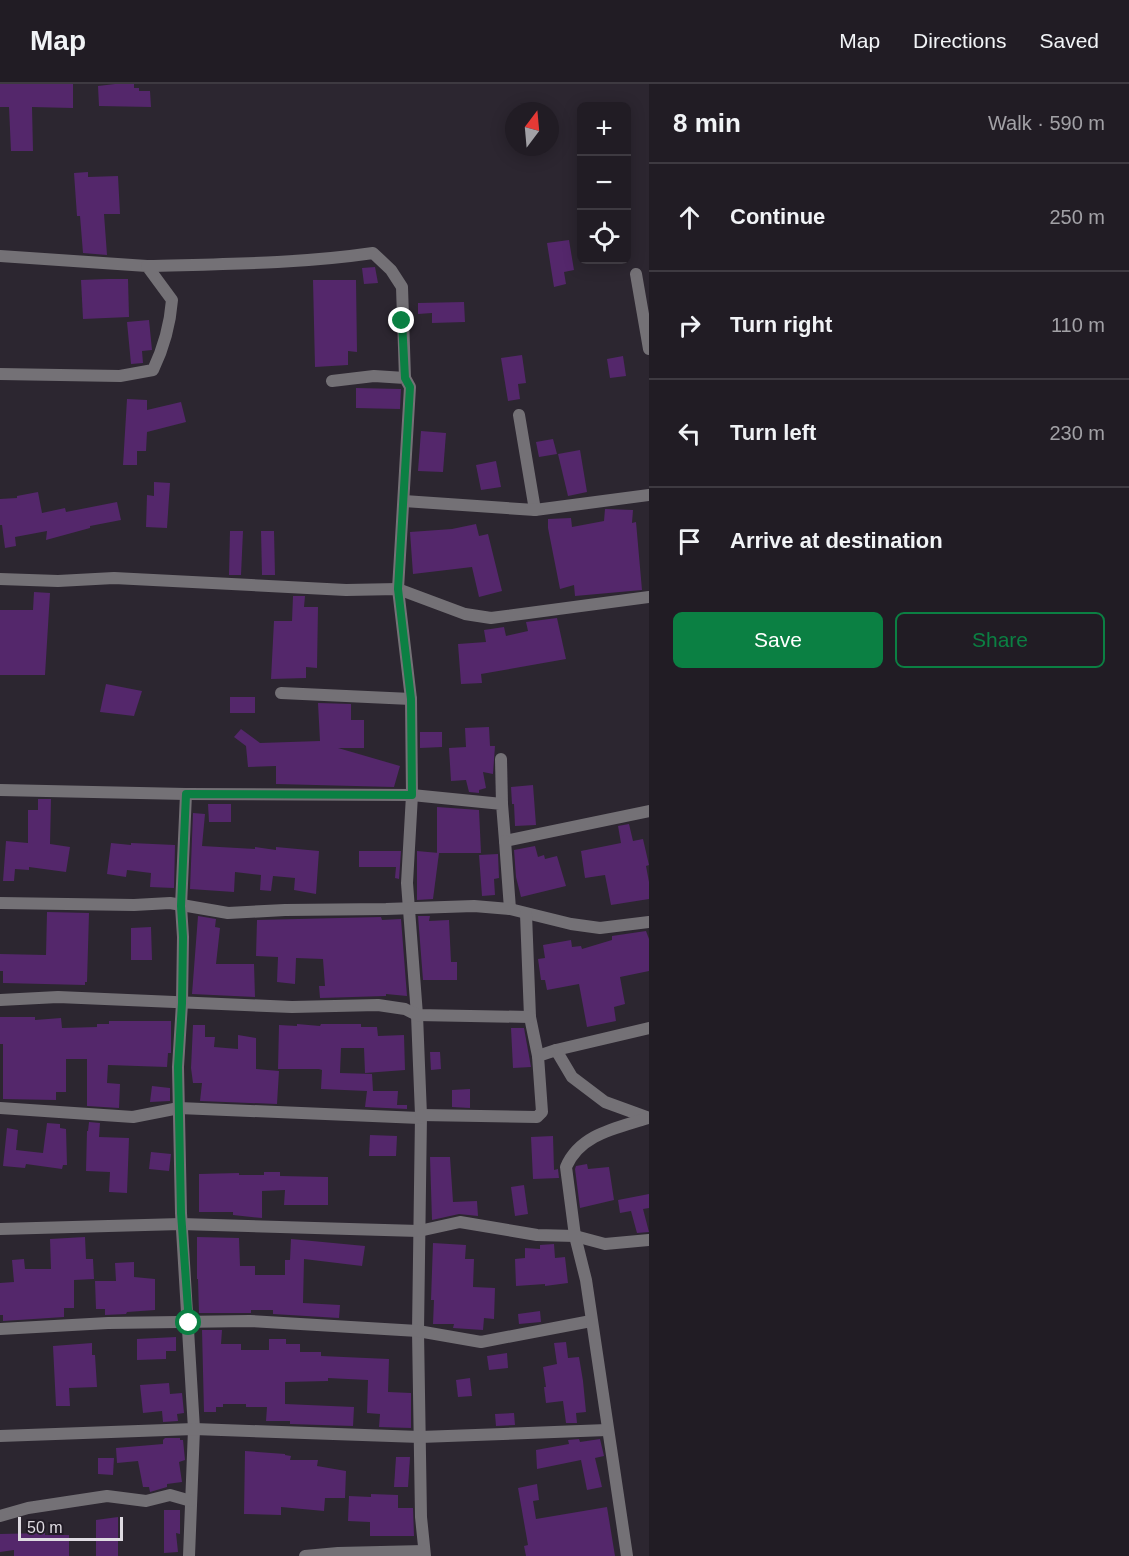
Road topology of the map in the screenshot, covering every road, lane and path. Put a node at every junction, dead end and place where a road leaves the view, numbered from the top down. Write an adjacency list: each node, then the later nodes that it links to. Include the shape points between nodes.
1 (0, 256): 2 (street)
2 (147, 266): 5 (street, via 172,300 170,326 153,370 120,376); 6 (street, via 257,264 373,253 391,270 402,288)
3 (636, 274): 4 (street)
4 (649, 349)
5 (0, 374)
6 (405, 378): 7 (street, via 374,376); 10 (street, via 410,387)
7 (332, 381)
8 (519, 415): 11 (street)
9 (649, 495): 11 (street)
10 (404, 501): 11 (street); 13 (street)
11 (536, 510)
12 (0, 579): 13 (street, via 114,578 346,590)
13 (398, 589): 14 (street, via 465,614 490,618); 16 (street)
14 (649, 597)
15 (281, 693): 16 (street)
16 (411, 699): 20 (street)
17 (501, 759): 21 (street)
18 (0, 790): 19 (street)
19 (186, 794): 20 (street); 25 (street)
20 (412, 795): 21 (street); 26 (street, via 407,884)
21 (502, 804): 23 (street)
22 (649, 811): 23 (street)
23 (505, 841): 27 (street)
24 (0, 903): 25 (street)
25 (181, 906): 26 (street, via 228,913); 31 (street)
26 (410, 909): 27 (street); 32 (street)
27 (510, 909): 28 (street)
28 (526, 914): 29 (street, via 600,928); 33 (street)
29 (649, 922)
30 (0, 1000): 31 (street, via 57,997)
31 (182, 1003): 32 (street, via 378,1005); 38 (street)
32 (417, 1015): 33 (street); 39 (street)
33 (530, 1017): 36 (street)
34 (649, 1028): 35 (street)
35 (556, 1050): 36 (street); 40 (street, via 572,1077 605,1102)
36 (538, 1056): 39 (street, via 542,1112 537,1117)
37 (0, 1108): 38 (street, via 133,1117)
38 (179, 1108): 39 (street); 41 (street)
39 (421, 1116): 43 (street)
40 (649, 1118): 44 (street, via 593,1137 570,1158 566,1167)
41 (181, 1224): 42 (street); 43 (street); 47 (street)
42 (0, 1229)
43 (418, 1231): 44 (street, via 460,1222 537,1235); 49 (street)
44 (575, 1236): 45 (street, via 605,1244); 46 (street)
45 (649, 1240)
46 (591, 1321): 49 (street, via 481,1342); 51 (street)
47 (189, 1323): 48 (street); 49 (street, via 250,1321); 50 (street)
48 (0, 1329)
49 (418, 1331): 53 (street)
50 (194, 1429): 52 (street); 53 (street); 54 (street)
51 (607, 1430): 53 (street); 59 (street)
52 (0, 1436)
53 (420, 1437): 56 (street)
54 (191, 1501): 55 (street, via 170,1495 146,1501 107,1496); 57 (street)
55 (0, 1516)
56 (425, 1554): 58 (street)
57 (189, 1556)
58 (305, 1556)
59 (627, 1556)

